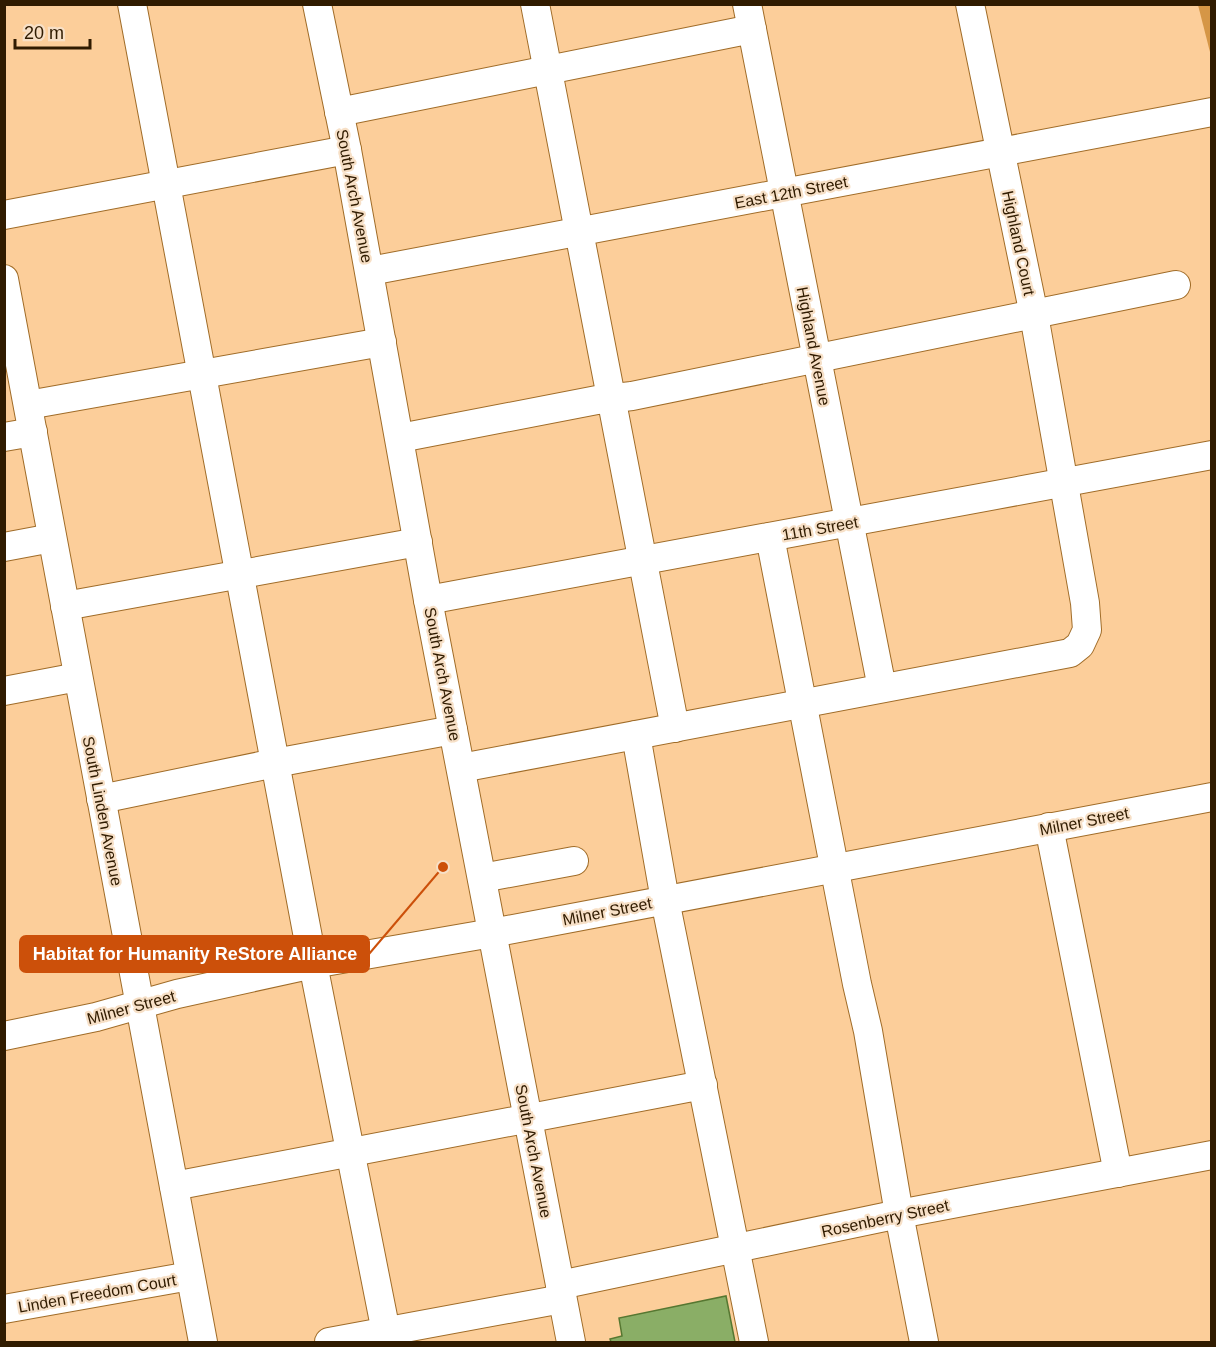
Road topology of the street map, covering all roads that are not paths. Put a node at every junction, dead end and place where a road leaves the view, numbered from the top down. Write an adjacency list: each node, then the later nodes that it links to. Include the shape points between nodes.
1 (132, 4): 11 (street)
2 (317, 4): 7 (street, South Arch Avenue)
3 (535, 4): 6 (street)
4 (970, 4): 10 (street, Highland Court)
5 (750, 17): 6 (street); 12 (street, Highland Avenue)
6 (548, 68): 7 (street); 14 (street)
7 (339, 112): 9 (street, South Arch Avenue)
8 (1212, 112): 10 (street, East 12th Street)
9 (347, 150): 11 (street); 15 (street, South Arch Avenue)
10 (1000, 152): 12 (street, East 12th Street); 19 (street, Highland Court)
11 (165, 184): 13 (street); 22 (street)
12 (784, 193): 14 (street, East 12th Street); 21 (street, Highland Avenue)
13 (4, 215)
14 (580, 231): 15 (street, East 12th Street); 23 (street)
15 (370, 271): 20 (street, South Arch Avenue)
16 (4, 279): 18 (street, South Linden Avenue)
17 (1176, 285): 19 (street)
18 (8, 315): 24 (street, South Linden Avenue)
19 (1034, 315): 21 (street); 28 (street, Highland Court)
20 (382, 342): 22 (street); 26 (street, South Arch Avenue)
21 (817, 357): 23 (street); 29 (street, Highland Avenue)
22 (201, 374): 24 (street); 35 (street)
23 (612, 399): 26 (street); 34 (street)
24 (31, 418): 25 (street); 31 (street, South Linden Avenue)
25 (4, 437)
26 (400, 438): 32 (street, South Arch Avenue)
27 (1212, 455): 28 (street, 11th Street)
28 (1066, 483): 29 (street, 11th Street); 39 (street, Highland Court, via 1085,603 1087,630 1080,645 1070,653)
29 (848, 522): 30 (street, 11th Street); 39 (street, Highland Avenue)
30 (770, 537): 34 (street, 11th Street); 41 (street)
31 (52, 538): 33 (street); 37 (street, South Linden Avenue)
32 (418, 542): 35 (street); 36 (street, South Arch Avenue)
33 (4, 547)
34 (642, 561): 36 (street, 11th Street); 42 (street)
35 (240, 573): 37 (street); 45 (street)
36 (428, 600): 43 (street, South Arch Avenue)
37 (65, 606): 38 (street, South Linden Avenue)
38 (78, 677): 40 (street); 48 (street, South Linden Avenue)
39 (882, 688): 41 (street, Highland Court)
40 (4, 691)
41 (804, 704): 42 (street, Highland Court); 51 (street)
42 (675, 728): 44 (street, Highland Court)
43 (453, 730): 45 (street); 46 (street, South Arch Avenue)
44 (636, 735): 46 (street, Highland Court); 53 (street)
45 (276, 763): 48 (street); 55 (street)
46 (460, 768): 52 (street, South Arch Avenue)
47 (1212, 797): 49 (street, Milner Street)
48 (101, 799): 56 (street, South Linden Avenue)
49 (1049, 827): 51 (street, Milner Street); 62 (street)
50 (574, 861): 52 (street)
51 (836, 867): 53 (street, Milner Street); 64 (street)
52 (482, 878): 54 (street, South Arch Avenue)
53 (665, 900): 54 (street, Milner Street); 58 (street)
54 (492, 933): 55 (street, Milner Street); 59 (street, South Arch Avenue)
55 (313, 963): 56 (street, Milner Street); 60 (street)
56 (140, 1004): 57 (street, Milner Street); 63 (street, South Linden Avenue)
57 (4, 1036)
58 (702, 1085): 59 (street); 65 (street)
59 (528, 1120): 60 (street); 67 (street, South Arch Avenue)
60 (351, 1150): 63 (street); 69 (street)
61 (1212, 1155): 62 (street, Rosenberry Street)
62 (1118, 1173): 64 (street, Rosenberry Street)
63 (174, 1186): 66 (street, South Linden Avenue)
64 (899, 1214): 65 (street, Rosenberry Street); 74 (street)
65 (736, 1250): 67 (street, Rosenberry Street); 73 (street)
66 (190, 1276): 68 (street, Linden Freedom Court); 70 (street, South Linden Avenue)
67 (561, 1292): 69 (street, Rosenberry Street); 72 (street, South Arch Avenue)
68 (4, 1309)
69 (387, 1337): 71 (street, Rosenberry Street)
70 (203, 1342)
71 (329, 1342)
72 (571, 1342)
73 (754, 1342)
74 (924, 1342)

